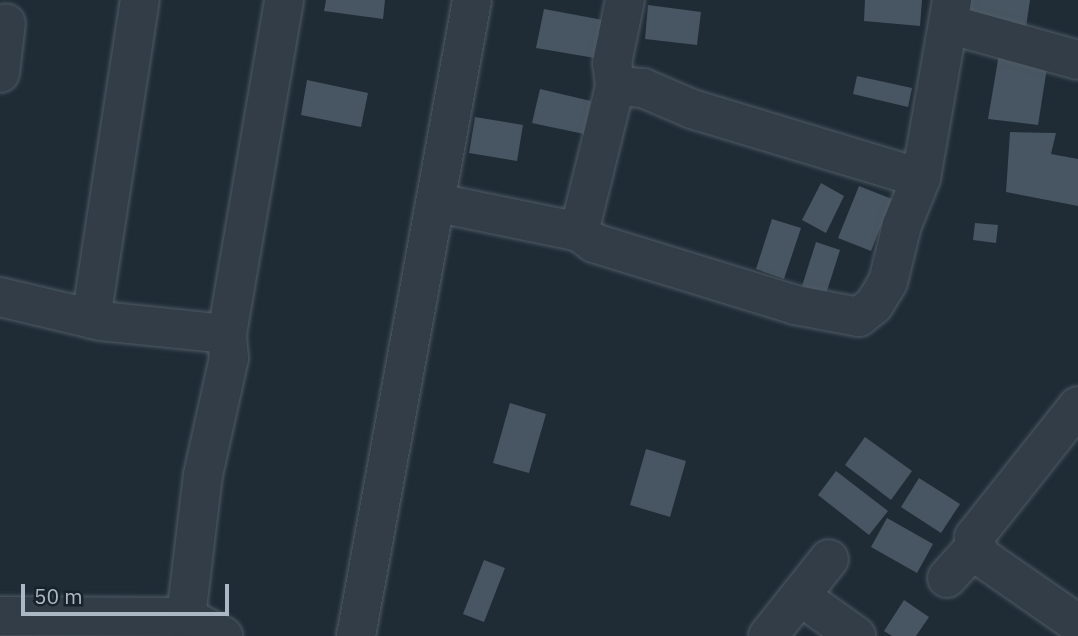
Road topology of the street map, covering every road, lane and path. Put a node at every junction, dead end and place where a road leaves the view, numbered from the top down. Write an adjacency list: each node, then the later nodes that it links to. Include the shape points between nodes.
1 (140, 0): 14 (street)
2 (284, 0): 15 (street)
3 (472, 0): 11 (street, via 438,173)
4 (625, 0): 9 (street, via 612,63)
5 (950, 12): 7 (street); 10 (street)
6 (6, 23): 8 (street)
7 (1078, 60)
8 (0, 73)
9 (615, 86): 10 (street, via 643,88 692,109); 12 (street)
10 (921, 178): 12 (street, via 902,225 888,282 874,305 859,317 796,305 594,243)
11 (438, 203): 12 (street); 25 (street)
12 (579, 232)
13 (0, 297): 14 (street)
14 (90, 319): 15 (street)
15 (227, 334): 22 (street, via 229,358 203,475)
16 (1074, 418): 17 (street, via 978,527)
17 (975, 547): 19 (street); 23 (street, via 987,561)
18 (829, 559): 20 (street)
19 (947, 578)
20 (800, 596): 26 (street); 27 (street)
21 (0, 616): 22 (street)
22 (186, 617): 24 (street)
23 (1078, 624)
24 (223, 636)
25 (356, 636)
26 (768, 636)
27 (856, 636)

